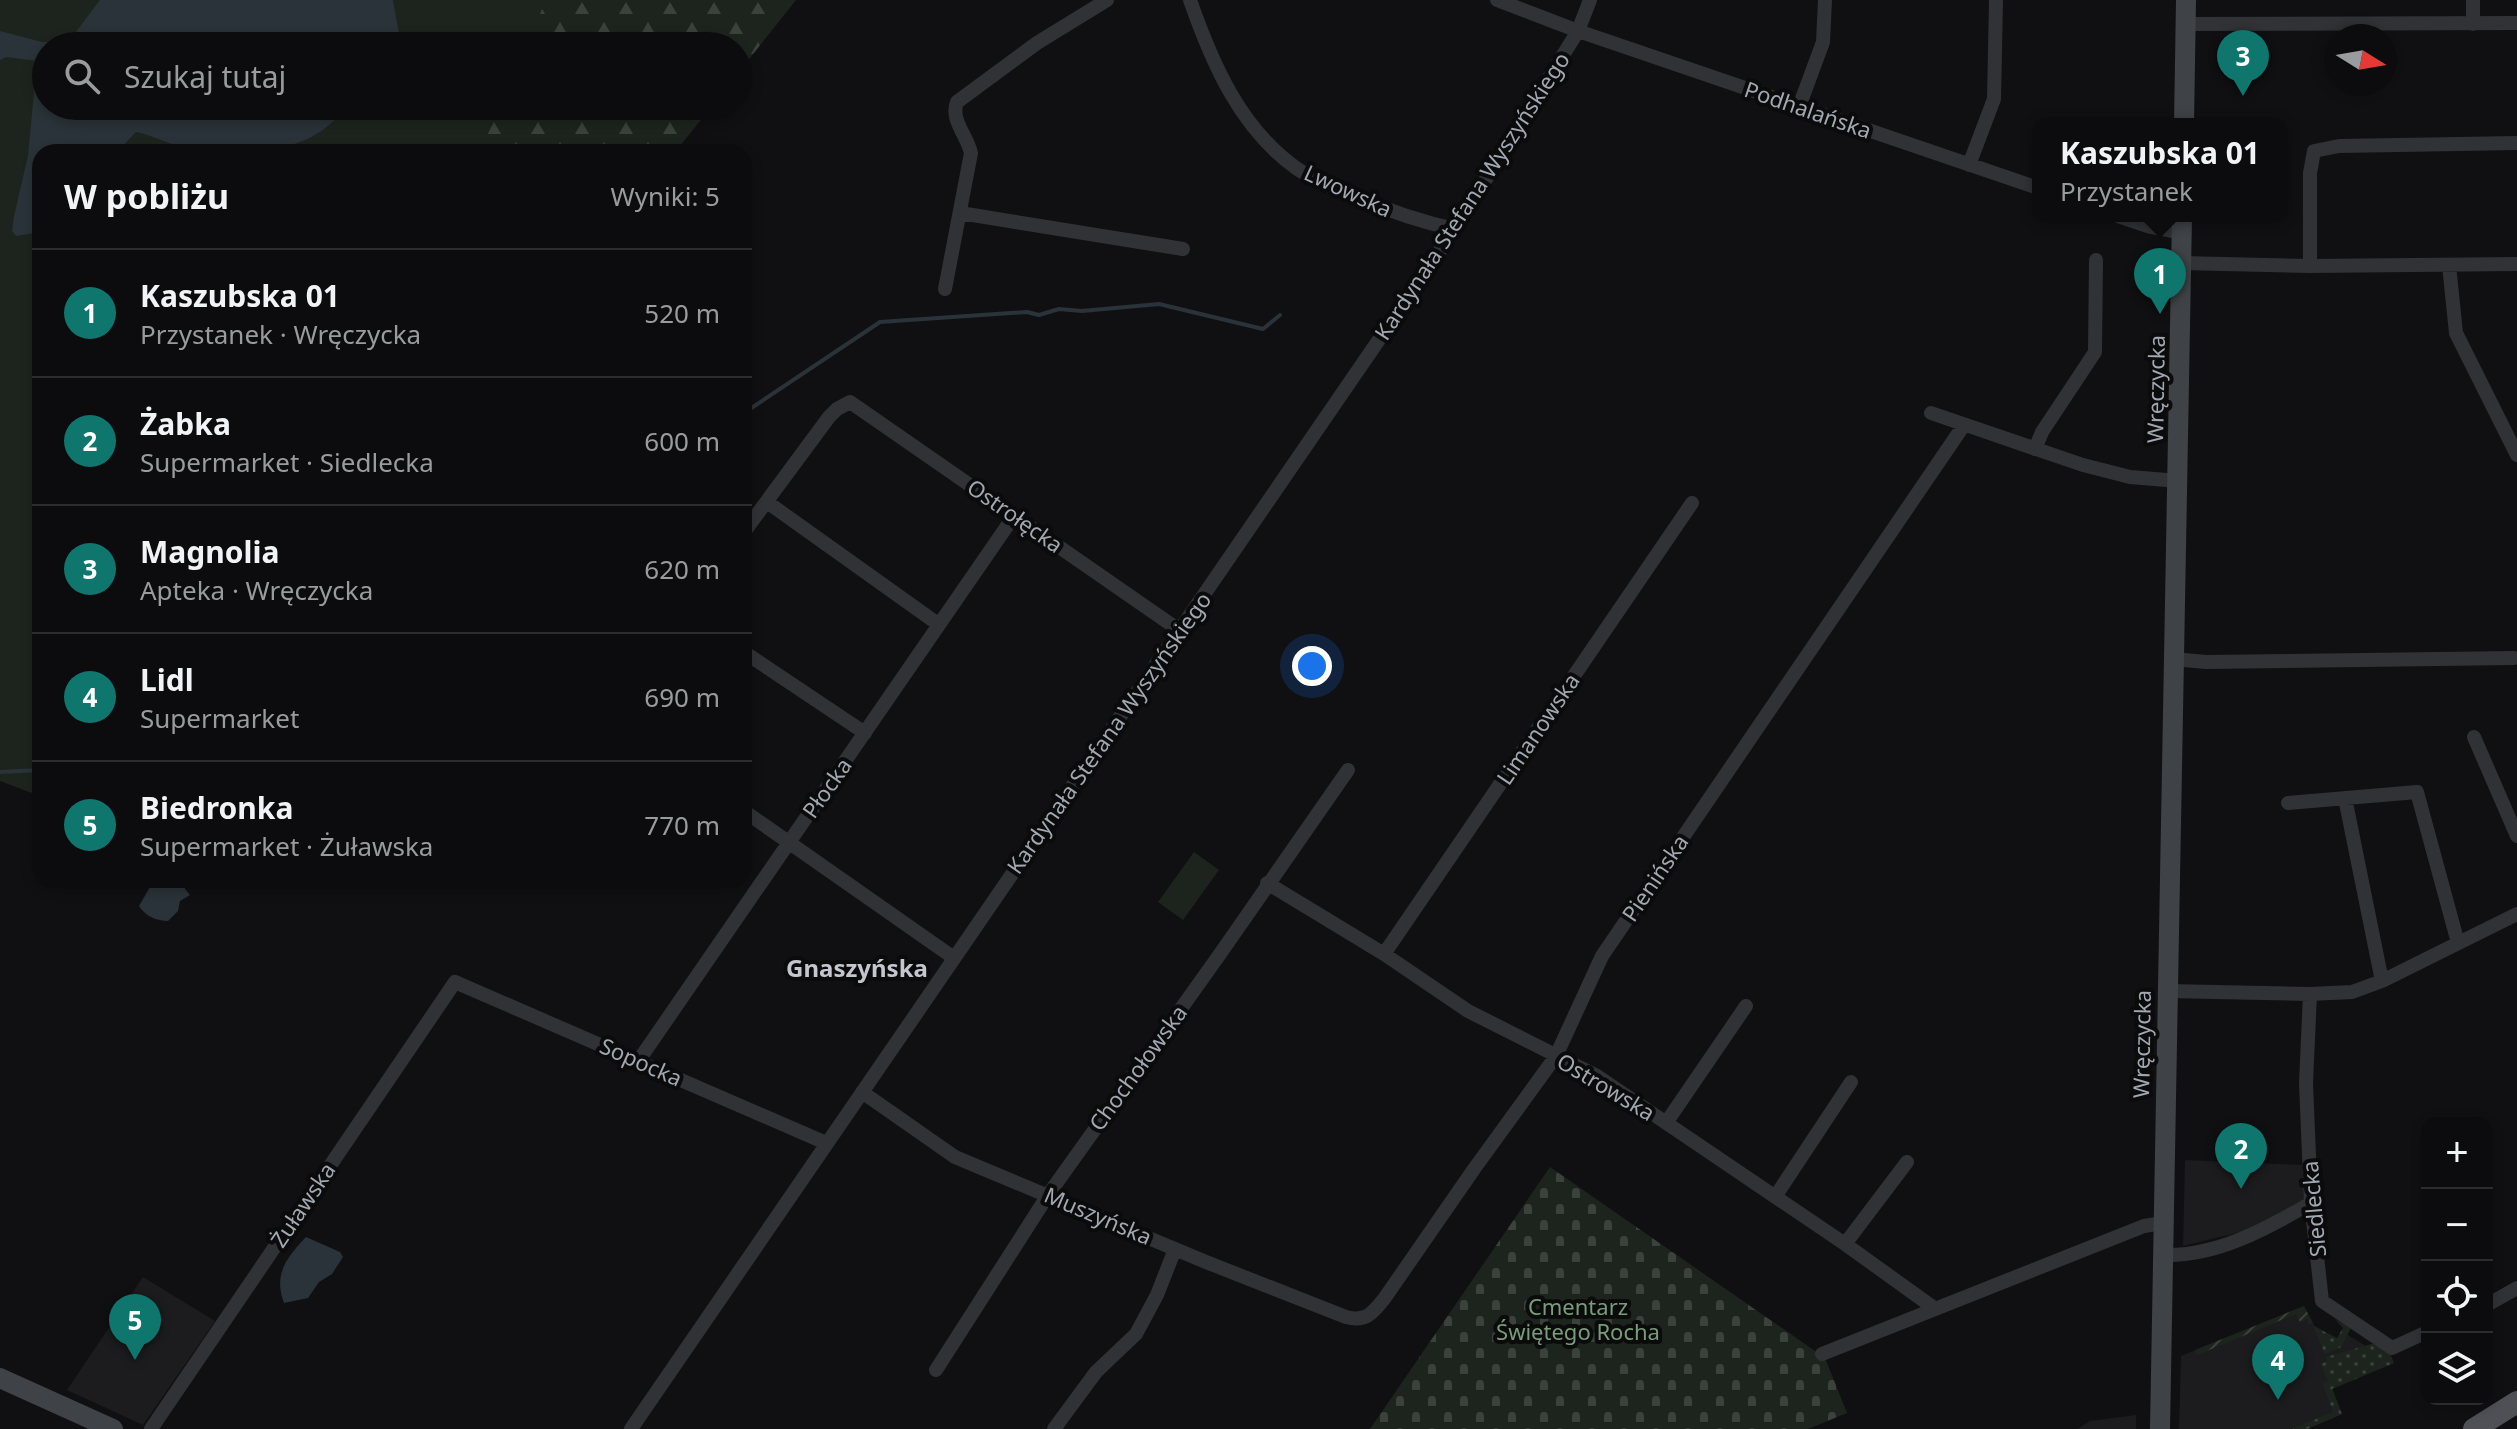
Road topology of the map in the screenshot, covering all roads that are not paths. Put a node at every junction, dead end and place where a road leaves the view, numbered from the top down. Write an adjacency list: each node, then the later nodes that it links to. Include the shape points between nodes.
1 (1107, 0): 18 (street, via 957,102 953,112 971,153)
2 (1190, 0): 21 (street, Lwowska, via 1215,66 1242,112 1295,166 1389,212)
3 (1497, 0): 12 (street, Podhalańska)
4 (1590, 0): 12 (street, Kardynała Stefana Wyszyńskiego)
5 (1825, 0): 13 (street, via 1823,42)
6 (1996, 0): 16 (street, via 1994,99)
7 (2186, 0): 10 (main road)
8 (2473, 0): 11 (street)
9 (2517, 23): 11 (street)
10 (2185, 24): 11 (street); 14 (main road)
11 (2473, 24)
12 (1578, 31): 13 (street, Podhalańska); 21 (street, Kardynała Stefana Wyszyńskiego)
13 (1799, 107): 16 (street, Podhalańska)
14 (2184, 118)
15 (2517, 143): 27 (street, via 2339,146 2314,151)
16 (1969, 165): 17 (street, Podhalańska)
17 (2032, 186)
18 (960, 213): 22 (street); 28 (street)
19 (2136, 222): 20 (street, via 2151,227)
20 (2182, 225): 24 (main road, Wręczycka)
21 (1455, 229): 39 (street, Kardynała Stefana Wyszyńskiego)
22 (1183, 249)
23 (2096, 260): 31 (street, via 2095,352)
24 (2181, 263): 27 (street); 33 (main road, Wręczycka)
25 (2517, 264): 26 (street)
26 (2449, 265): 27 (street); 32 (street, via 2456,333)
27 (2310, 266)
28 (945, 289)
29 (1931, 413): 30 (street)
30 (1964, 425): 31 (street); 61 (street, Pienińska, via 1602,956)
31 (2035, 449): 33 (street, via 2130,477)
32 (2517, 455)
33 (2179, 481): 42 (main road, Wręczycka)
34 (767, 502): 36 (street, Ostrołęcka, via 829,417 850,402); 37 (street); 38 (street)
35 (1692, 503): 54 (street, Limanowska)
36 (1014, 516): 38 (street, Płocka); 39 (street, Ostrołęcka)
37 (752, 522)
38 (938, 624): 43 (street, Płocka)
39 (1179, 630): 55 (street, Kardynała Stefana Wyszyńskiego)
40 (752, 657): 43 (street)
41 (2514, 658): 42 (street)
42 (2173, 659): 58 (main road, Wręczycka)
43 (865, 733): 50 (street, Płocka)
44 (2474, 737): 49 (street)
45 (1348, 770): 51 (street, Chochołowska)
46 (2345, 798): 47 (street); 53 (street, via 2417,792); 56 (street)
47 (2288, 803)
48 (752, 817): 50 (street)
49 (2517, 836)
50 (789, 843): 55 (street); 62 (street, Płocka)
51 (1267, 883): 54 (street, Ostrowska); 68 (street, Chochołowska)
52 (2517, 914): 53 (street)
53 (2458, 943): 56 (street)
54 (1384, 954): 61 (street, Ostrowska, via 1468,1011)
55 (954, 958): 64 (street, Kardynała Stefana Wyszyńskiego)
56 (2382, 981): 59 (street, via 2352,992)
57 (455, 982): 62 (street, Sopocka); 85 (street, Żuławska)
58 (2167, 991): 59 (street); 71 (main road, Wręczycka)
59 (2310, 994): 70 (street, Siedlecka, via 2306,1083)
60 (1746, 1006): 65 (street)
61 (1556, 1056): 65 (street, Ostrowska, via 1597,1076); 78 (street, Pienińska, via 1384,1299 1368,1318)
62 (639, 1060): 66 (street, Sopocka)
63 (1851, 1082): 69 (street)
64 (862, 1092): 66 (street, Kardynała Stefana Wyszyńskiego); 68 (street, Muszyńska, via 955,1157)
65 (1666, 1123): 69 (street, Ostrowska)
66 (826, 1143): 86 (street, Kardynała Stefana Wyszyńskiego)
67 (1907, 1162): 72 (street)
68 (1048, 1195): 73 (street, Muszyńska); 81 (street, Chochołowska)
69 (1775, 1197): 72 (street, Ostrowska)
70 (2311, 1203): 74 (street, via 2260,1232 2195,1254); 79 (street, Siedlecka, via 2322,1301 2392,1348)
71 (2163, 1223): 74 (main road, Wręczycka); 77 (street)
72 (1845, 1244): 77 (street, Ostrowska)
73 (1175, 1249): 78 (street, Muszyńska); 87 (street, via 1136,1334 1096,1372)
74 (2162, 1255): 88 (main road, Wręczycka)
75 (2517, 1288): 76 (street)
76 (2493, 1302)
77 (1934, 1308): 80 (street)
78 (1346, 1317)
79 (2425, 1333)
80 (1822, 1354)
81 (936, 1370)
82 (0, 1378): 84 (main road)
83 (2517, 1402): 89 (main road)
84 (113, 1429)
85 (151, 1429)
86 (631, 1429)
87 (1054, 1429)
88 (2160, 1429)
89 (2474, 1429)

